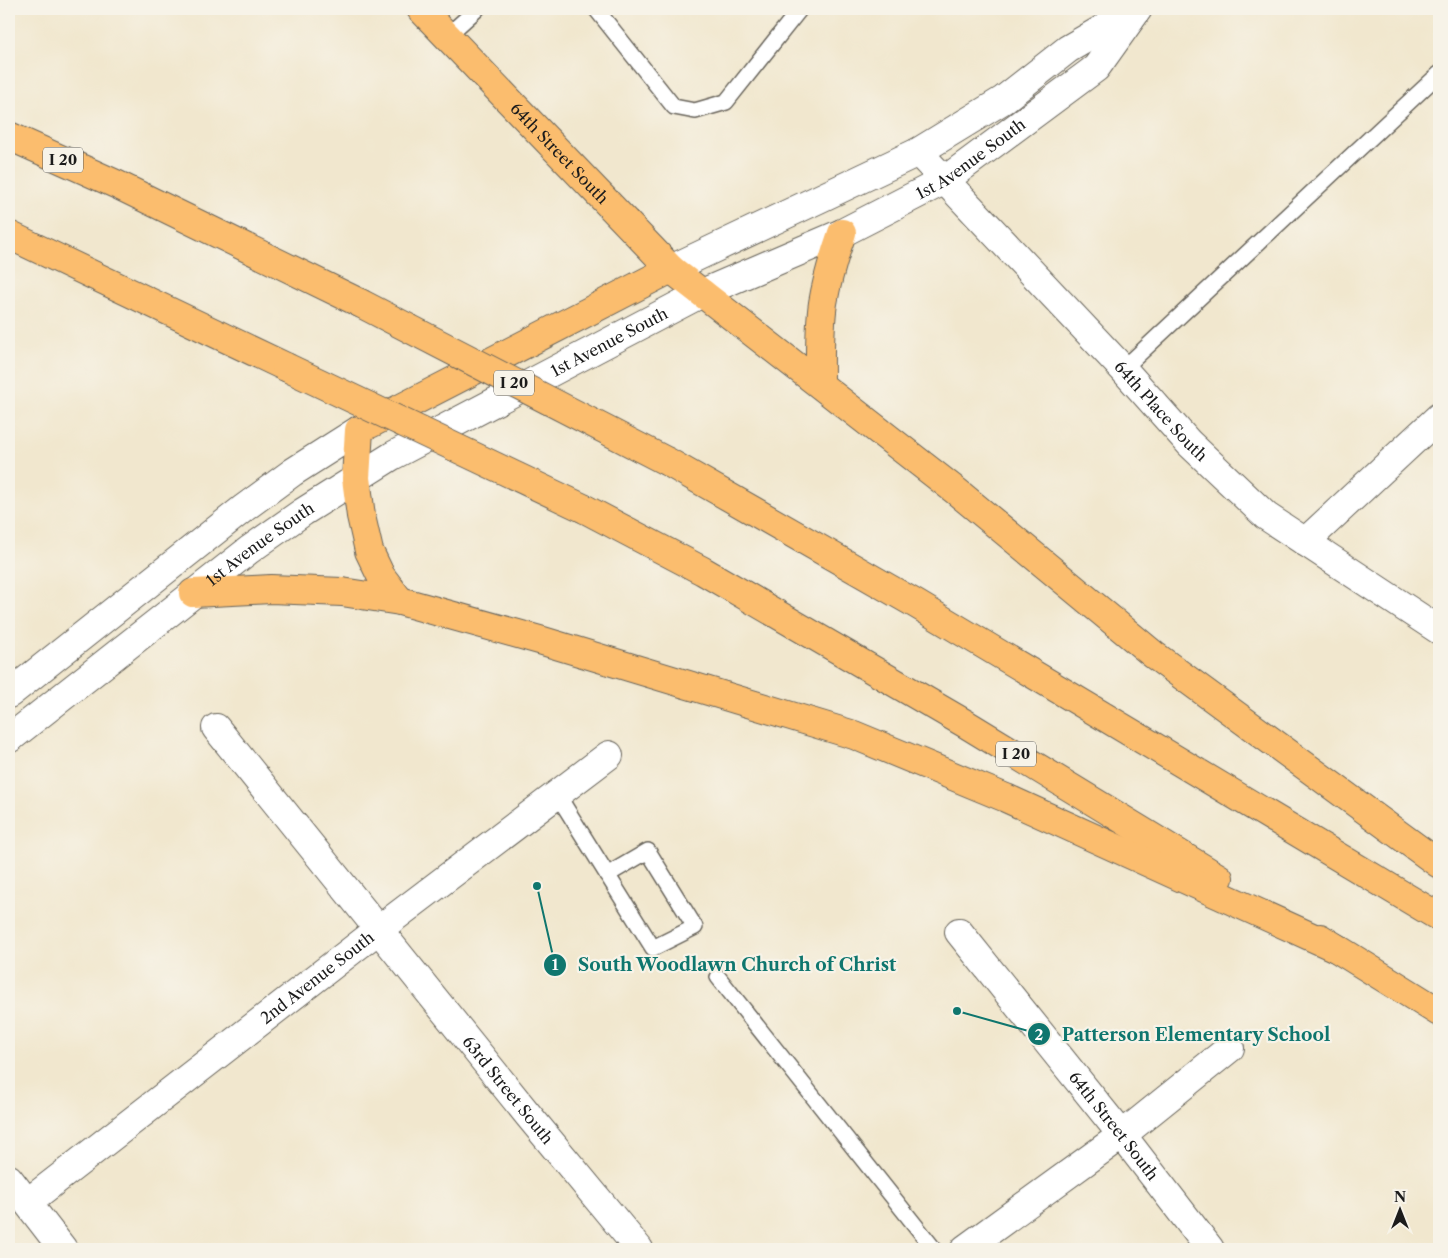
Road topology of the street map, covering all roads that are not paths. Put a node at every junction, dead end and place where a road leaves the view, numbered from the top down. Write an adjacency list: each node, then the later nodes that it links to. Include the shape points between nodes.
1 (420, 9): 5 (main road, 64th Street South)
2 (477, 9): 5 (lane)
3 (596, 9): 4 (lane, via 674,107 695,111 726,102)
4 (800, 9)
5 (447, 36): 12 (main road, 64th Street South)
6 (1439, 74): 14 (lane)
7 (9, 136): 30 (main road, I 20, bridge, via 118,185 360,303 668,462 916,604)
8 (918, 152): 9 (street, 64th Place South); 9 (street, 1st Avenue South, via 1003,100 1068,49 1138,9 1096,68); 12 (street, 1st Avenue South)
9 (945, 180): 10 (street, 1st Avenue South); 14 (street, 64th Place South)
10 (842, 232): 13 (street, 1st Avenue South); 15 (main road, via 823,305)
11 (9, 235): 33 (main road, I 20, bridge, via 585,509 703,572 966,724)
12 (671, 269): 13 (main road, 64th Street South); 17 (main road, 1st Avenue South)
13 (702, 293): 15 (main road, 64th Street South); 18 (street, 1st Avenue South)
14 (1123, 369): 19 (street, 64th Place South, via 1189,443 1259,510)
15 (820, 384): 28 (main road, 64th Street South, via 956,491 1154,655)
16 (1439, 417): 19 (street)
17 (359, 430): 18 (main road); 23 (street, 1st Avenue South, via 244,508)
18 (356, 478): 20 (street, 1st Avenue South, via 265,539); 21 (main road, via 369,551 381,576)
19 (1305, 542): 22 (street, 64th Place South)
20 (193, 593): 21 (main road, via 271,589 342,592); 25 (street, 1st Avenue South)
21 (400, 601): 33 (main road, via 854,735 1006,798)
22 (1439, 630)
23 (9, 694)
24 (216, 728): 31 (street, 63rd Street South)
25 (9, 739)
26 (609, 755): 27 (street, 2nd Avenue South)
27 (557, 794): 29 (lane); 31 (street, 2nd Avenue South)
28 (1439, 864)
29 (607, 875): 29 (lane, via 653,948 695,927 648,851)
30 (1439, 917)
31 (378, 930): 39 (street, 2nd Avenue South); 41 (street, 63rd Street South)
32 (959, 932): 37 (street, 64th Street South)
33 (1336, 948): 35 (main road, I 20)
34 (718, 977): 42 (lane)
35 (1439, 1012)
36 (1230, 1048): 37 (street)
37 (1122, 1135): 43 (street); 44 (street, 64th Street South)
38 (9, 1179): 39 (street)
39 (28, 1202): 40 (street)
40 (62, 1249)
41 (639, 1249)
42 (934, 1249)
43 (965, 1249)
44 (1210, 1249)

